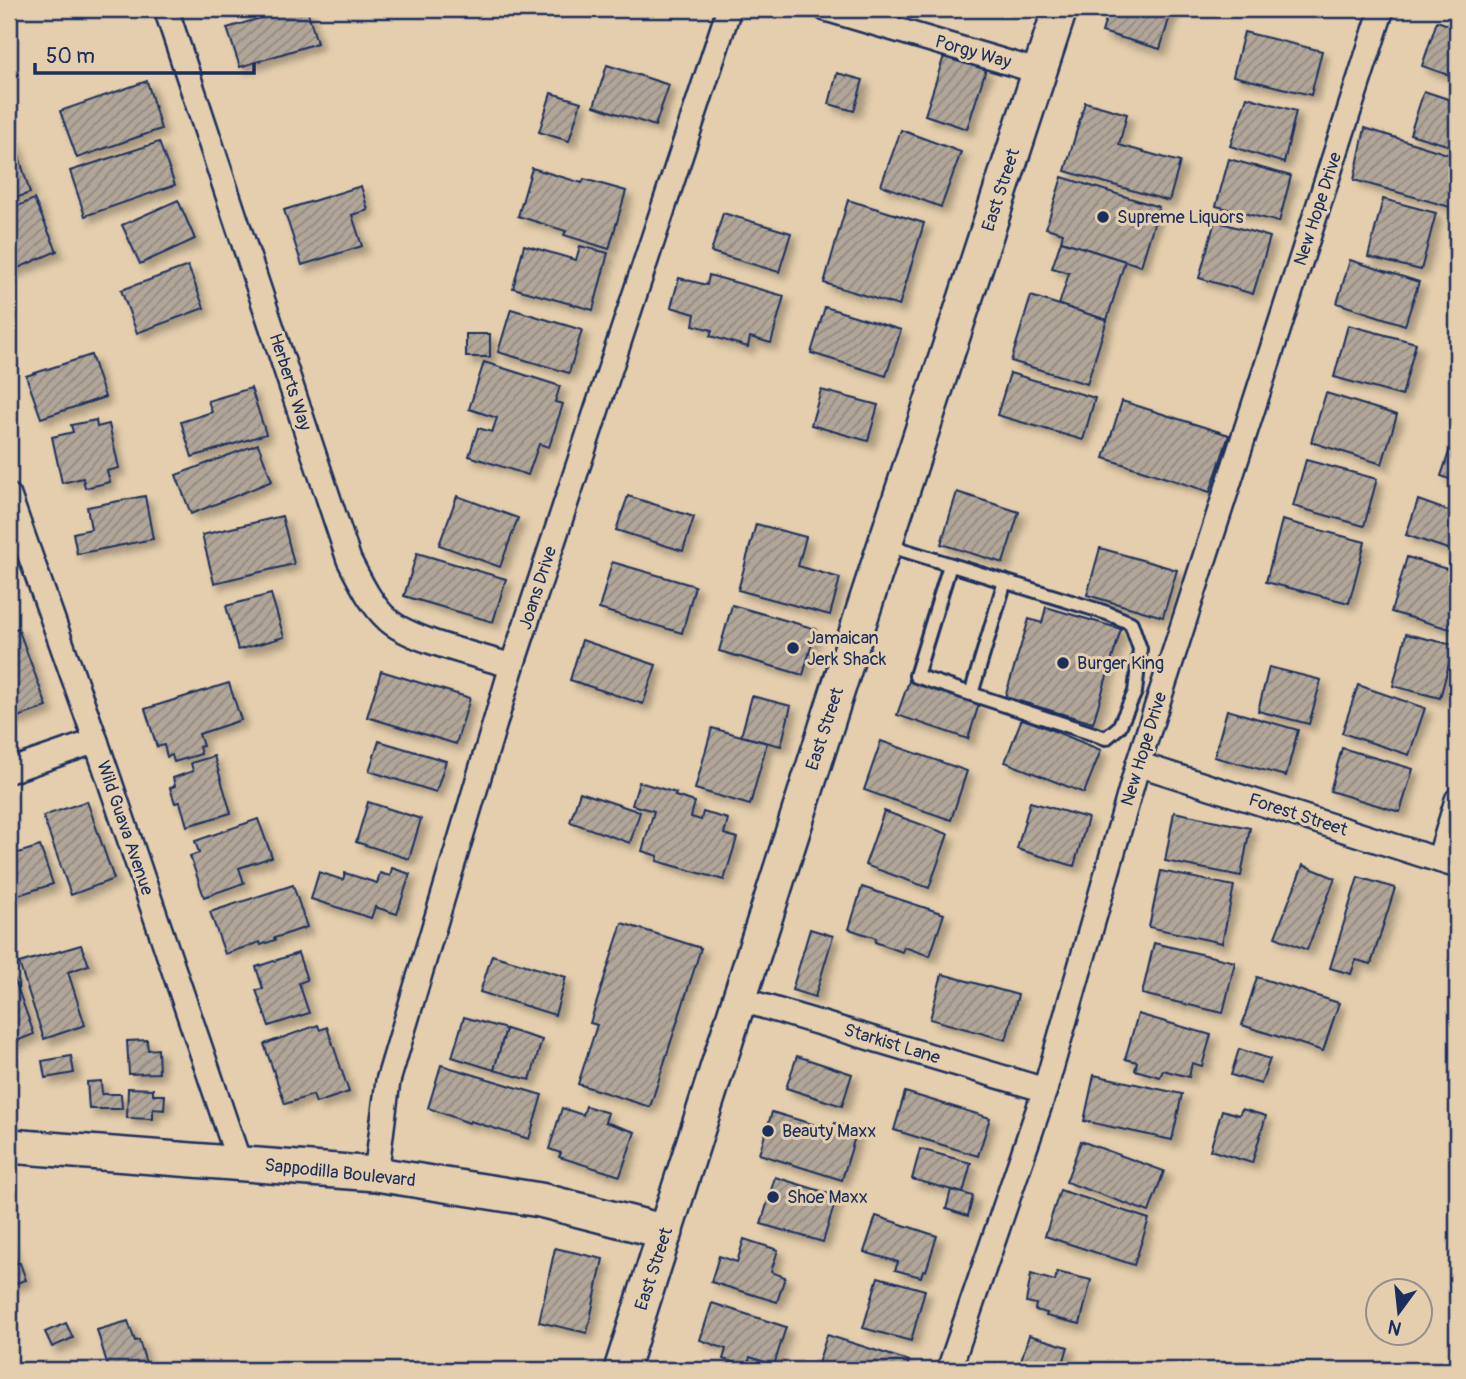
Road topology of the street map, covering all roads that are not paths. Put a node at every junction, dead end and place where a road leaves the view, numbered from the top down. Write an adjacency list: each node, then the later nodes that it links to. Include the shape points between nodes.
1 (166, 9): 11 (street, Herberts Way, via 349,561 388,620 410,634)
2 (729, 9): 11 (street, Joans Drive)
3 (825, 9): 6 (street, Porgy Way)
4 (1060, 9): 6 (main road, East Street)
5 (1382, 9): 14 (street, New Hope Drive)
6 (1040, 72): 8 (main road, East Street)
7 (9, 496): 13 (street, Wild Guava Avenue)
8 (885, 544): 9 (lane); 18 (main road, East Street)
9 (950, 565): 10 (lane); 12 (lane, via 916,676)
10 (1005, 581): 12 (lane); 12 (lane, via 1131,623 1140,649 1135,692 1119,727 1106,738)
11 (512, 666): 22 (street, Joans Drive, via 388,1081)
12 (971, 694)
13 (96, 741): 15 (street); 21 (street, Wild Guava Avenue)
14 (1138, 764): 17 (street, Forest Street); 19 (street, New Hope Drive)
15 (9, 771)
16 (1457, 800): 17 (street)
17 (1448, 863)
18 (739, 999): 19 (street, Starkist Lane); 23 (main road, East Street)
19 (1045, 1090): 25 (street, New Hope Drive)
20 (9, 1146): 21 (main road, Sappodilla Boulevard)
21 (239, 1162): 22 (main road, Sappodilla Boulevard)
22 (376, 1174): 23 (main road, Sappodilla Boulevard, via 540,1200)
23 (666, 1232): 24 (main road, East Street)
24 (621, 1370)
25 (948, 1370)

